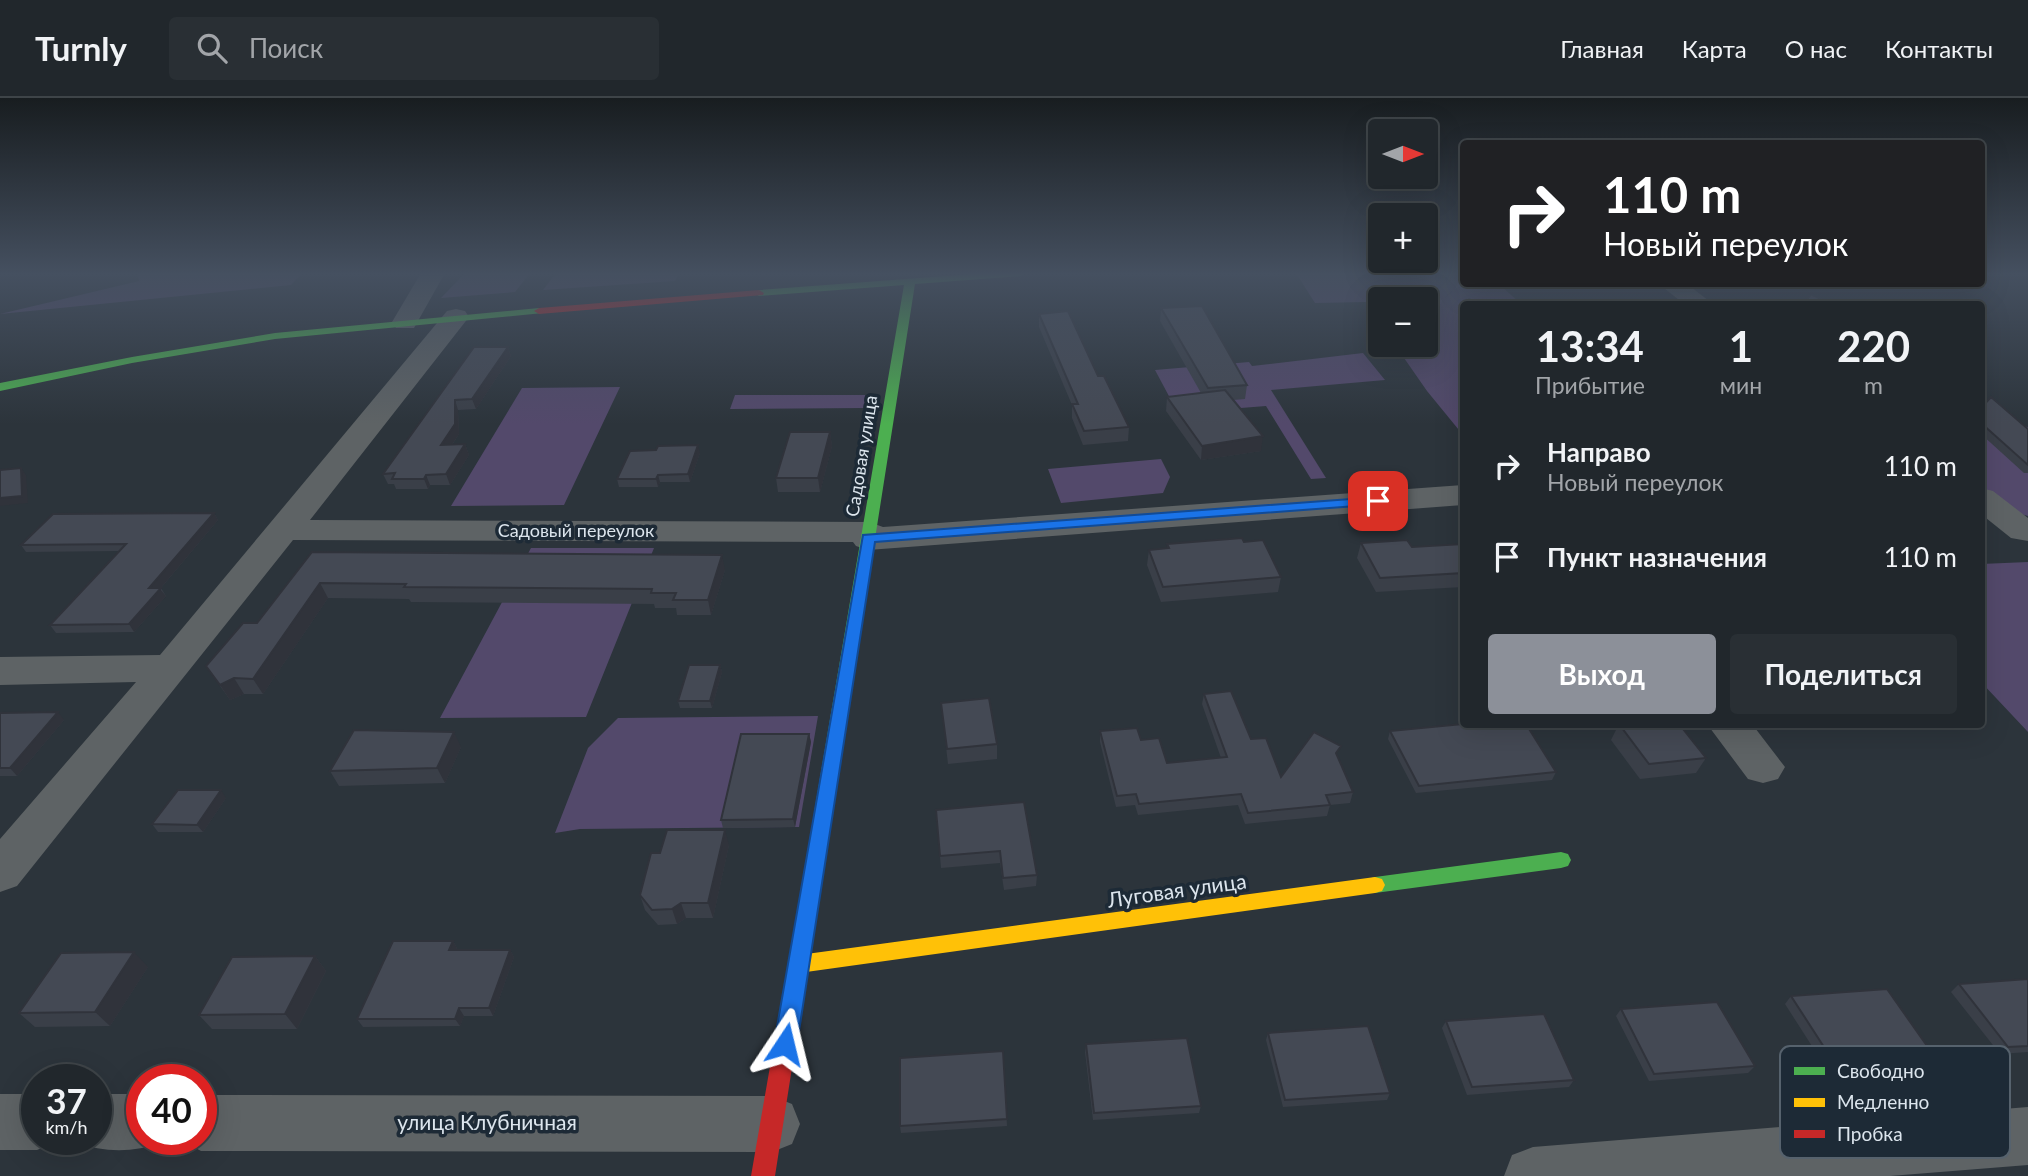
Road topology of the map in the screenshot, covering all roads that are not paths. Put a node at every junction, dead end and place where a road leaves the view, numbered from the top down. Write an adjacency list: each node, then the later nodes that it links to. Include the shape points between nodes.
1 (393, 323): 4 (street, via 275,336)
2 (451, 323): 7 (street)
3 (904, 323): 9 (street, Садовая улица)
4 (0, 387)
5 (1460, 495): 9 (street, Садовый переулок)
6 (1985, 501): 8 (street)
7 (282, 530): 9 (street, Садовый переулок); 10 (street)
8 (2028, 531)
9 (869, 535): 16 (street, Садовая улица)
10 (171, 668): 11 (street); 15 (street)
11 (0, 671)
12 (1731, 728): 13 (street)
13 (1763, 767)
14 (1561, 860): 16 (street, Луговая улица)
15 (0, 872)
16 (799, 964): 22 (street, Садовая улица)
17 (0, 1122): 18 (street)
18 (21, 1122)
19 (217, 1124): 22 (street, улица Клубничная)
20 (2028, 1136): 21 (street)
21 (2010, 1137)
22 (768, 1150)
23 (1780, 1156): 24 (street)
24 (1534, 1176)

